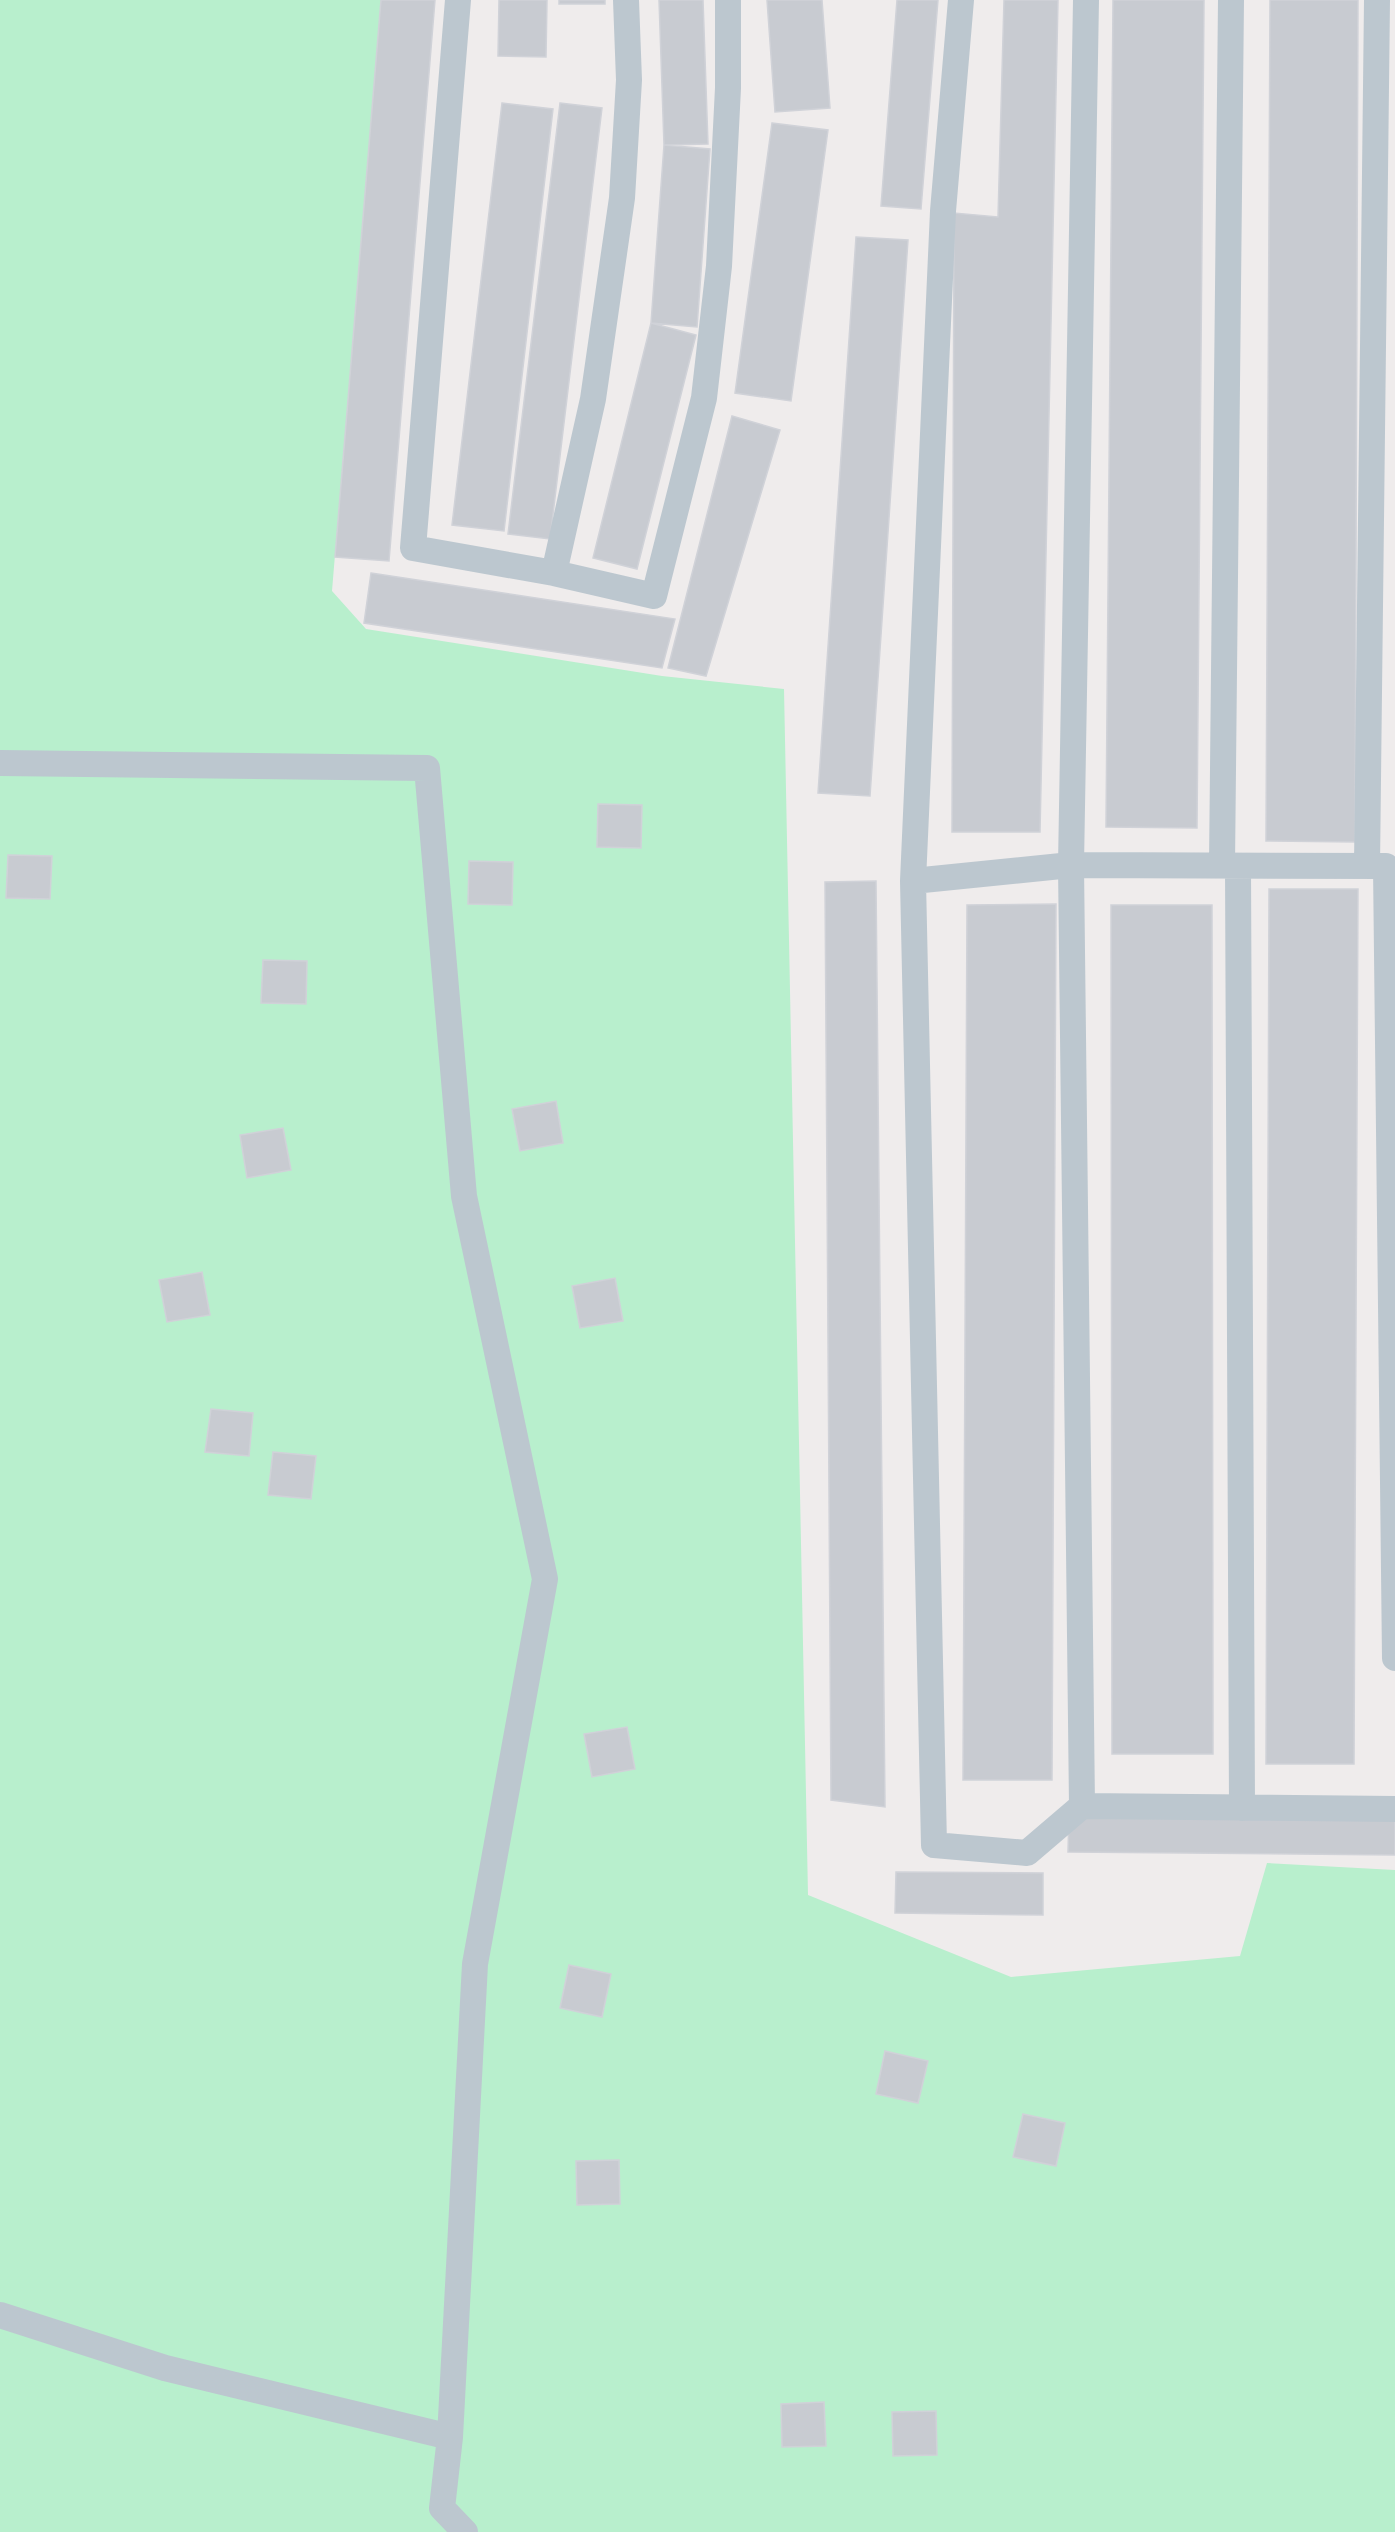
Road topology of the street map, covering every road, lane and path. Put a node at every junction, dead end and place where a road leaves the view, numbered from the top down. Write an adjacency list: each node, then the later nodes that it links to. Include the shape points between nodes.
1 (458, 0): 8 (lane, via 413,549)
2 (626, 0): 8 (lane, via 629,80 622,198 593,399)
3 (728, 0): 8 (lane, via 719,266 704,398 654,596)
4 (961, 0): 13 (lane, via 943,211)
5 (1086, 0): 10 (lane)
6 (1231, 0): 11 (lane)
7 (1377, 0): 12 (lane)
8 (554, 573)
9 (0, 763): 19 (lane, via 426,768 464,1196 545,1579 475,1964)
10 (1071, 865): 11 (lane); 13 (lane); 15 (lane)
11 (1230, 866): 12 (lane); 16 (lane)
12 (1383, 866): 14 (lane)
13 (913, 881): 15 (lane, via 934,1845 1027,1852)
14 (1395, 1658)
15 (1082, 1806): 16 (lane)
16 (1242, 1808): 17 (lane)
17 (1395, 1809)
18 (0, 2315): 19 (lane, via 165,2368)
19 (450, 2437): 20 (lane, via 442,2508)
20 (465, 2532)

